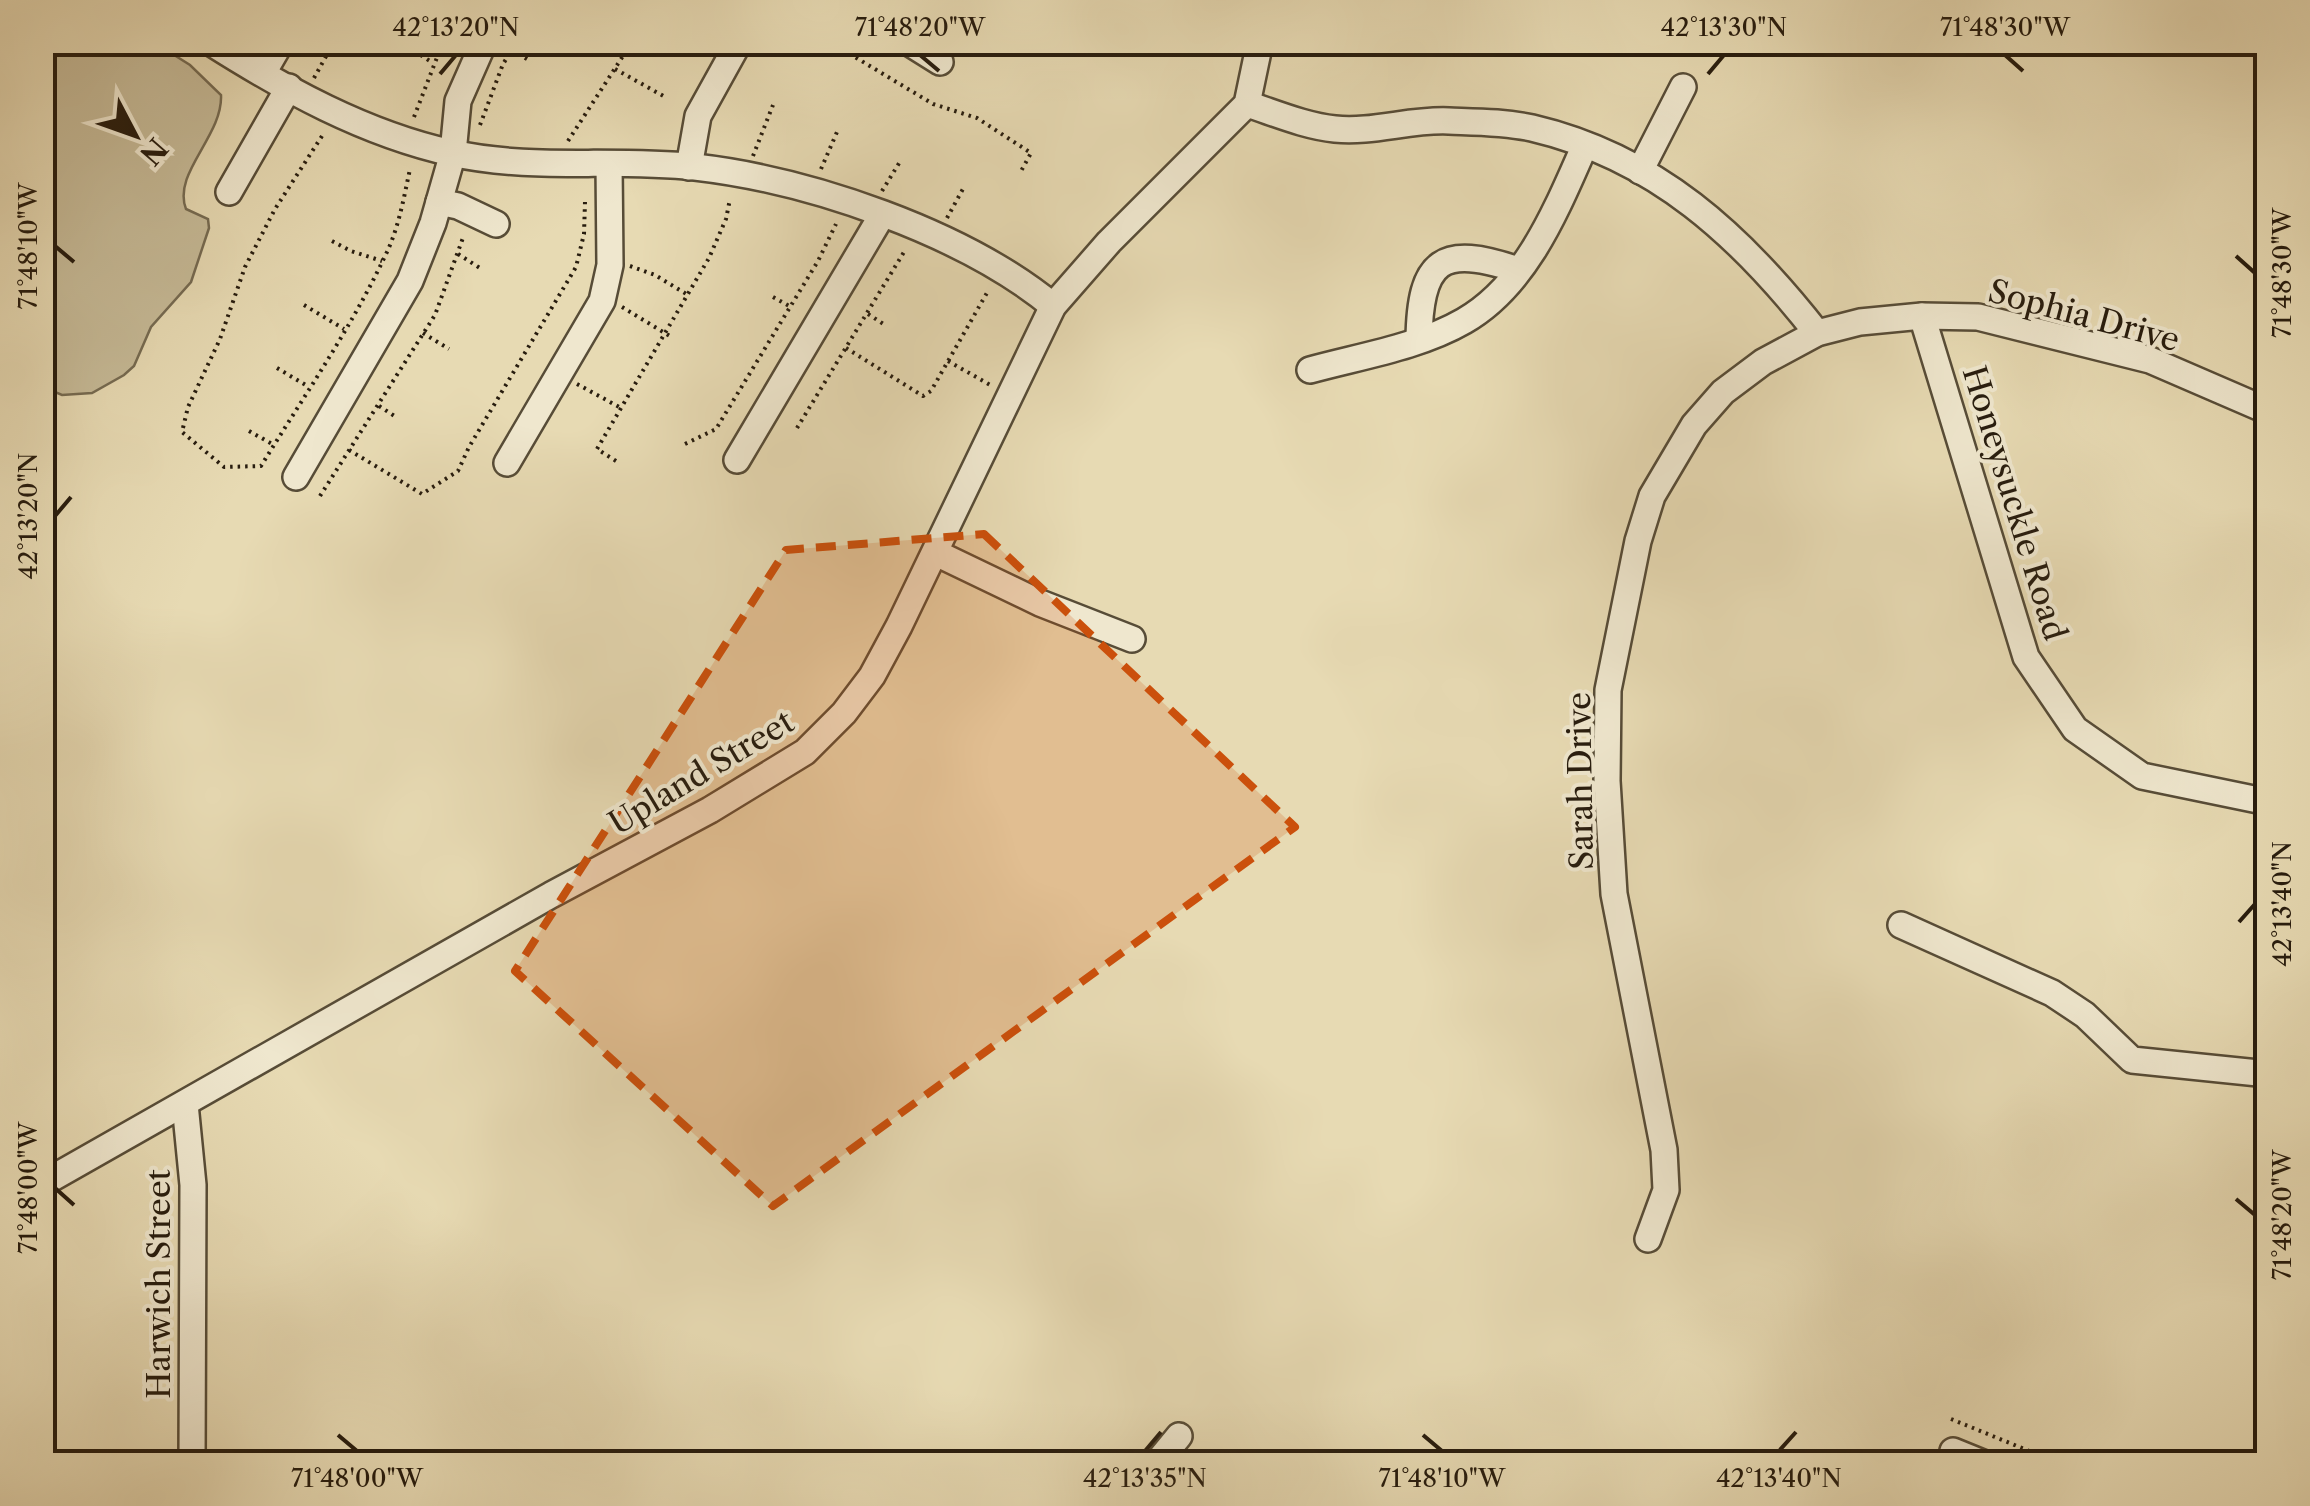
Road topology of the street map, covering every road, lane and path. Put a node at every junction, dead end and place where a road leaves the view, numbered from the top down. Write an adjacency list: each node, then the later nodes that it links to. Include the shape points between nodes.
1 (210, 42): 20 (street)
2 (281, 42): 20 (street)
3 (334, 42): 21 (path)
4 (443, 42): 18 (path)
5 (484, 42): 32 (street, via 458,101)
6 (516, 42): 14 (path)
7 (632, 42): 19 (path)
8 (739, 42): 36 (street, via 698,116)
9 (813, 42): 15 (path)
10 (830, 42): 39 (path, via 1031,153)
11 (908, 42): 17 (street)
12 (1260, 42): 24 (street)
13 (408, 47): 18 (path)
14 (512, 50): 16 (path); 27 (path)
15 (805, 54)
16 (528, 59)
17 (940, 62)
18 (434, 64): 26 (path)
19 (614, 69): 23 (path); 31 (path)
20 (263, 73): 21 (street)
21 (300, 85): 32 (street, via 388,136); 43 (street)
22 (1683, 87): 38 (street)
23 (668, 98)
24 (1246, 104): 30 (street, via 1335,130 1486,122); 63 (street, Upland Street)
25 (773, 105): 34 (path)
26 (411, 126)
27 (480, 126)
28 (837, 132): 40 (path)
29 (322, 136): 89 (path, via 245,267 182,432 224,467 261,466)
30 (1585, 145): 38 (street); 57 (street, via 1556,212)
31 (562, 149)
32 (453, 154): 35 (street, via 534,165); 45 (street)
33 (901, 160): 46 (path)
34 (751, 161)
35 (608, 164): 36 (street); 55 (street)
36 (689, 167): 46 (street)
37 (410, 169): 54 (path)
38 (1640, 171): 70 (street, via 1729,232)
39 (1020, 172)
40 (818, 177)
41 (964, 187): 48 (path)
42 (585, 190): 90 (path, via 576,267 458,472 422,494)
43 (229, 192)
44 (730, 199): 59 (path)
45 (439, 202): 47 (street); 94 (street, via 410,281)
46 (881, 205): 63 (street); 91 (street)
47 (467, 210): 49 (street); 53 (path)
48 (944, 223)
49 (496, 224)
50 (836, 224): 64 (path)
51 (332, 241): 54 (path)
52 (904, 252): 65 (path)
53 (458, 254): 56 (path); 69 (path)
54 (382, 261): 68 (path)
55 (610, 262): 59 (path, via 655,274); 61 (street)
56 (483, 270)
57 (1518, 270): 73 (street, via 1467,320); 73 (street, via 1475,258 1448,260 1422,290)
58 (988, 291): 76 (path)
59 (688, 295): 71 (path)
60 (773, 297): 64 (path)
61 (602, 301): 71 (path); 79 (street)
62 (304, 305): 68 (path)
63 (1054, 306): 81 (street, Upland Street)
64 (791, 308): 88 (path, via 716,429)
65 (867, 313): 67 (path); 74 (path)
66 (1922, 316): 70 (street, Sophia Drive); 84 (street, Sophia Drive, via 1978,317 2150,360); 98 (street, Honeysuckle Road, via 2026,657 2076,729 2142,776)
67 (885, 324)
68 (344, 329): 80 (path)
69 (423, 333): 75 (path); 82 (path)
70 (1817, 333): 103 (street, Sarah Drive, via 1723,392 1671,461 1638,542 1608,690 1614,894 1664,1150 1666,1190)
71 (665, 334): 72 (path); 83 (path)
72 (673, 338)
73 (1418, 340): 78 (street)
74 (846, 348): 76 (path, via 922,396); 86 (path)
75 (448, 349)
76 (948, 362): 81 (path)
77 (277, 368): 80 (path)
78 (1310, 370)
79 (559, 374): 83 (path); 93 (street)
80 (309, 388): 89 (path)
81 (1009, 396): 96 (street, Upland Street)
82 (377, 406): 85 (path); 90 (path)
83 (621, 408): 92 (path, via 597,449)
84 (2268, 411)
85 (396, 418)
86 (797, 428)
87 (250, 431): 89 (path)
88 (684, 444)
89 (274, 445)
90 (349, 450): 95 (path)
91 (737, 460)
92 (616, 462)
93 (507, 463)
94 (296, 478)
95 (320, 496)
96 (936, 553): 97 (street); 101 (street, Upland Street, via 872,676 805,752)
97 (1132, 639)
98 (2268, 802)
99 (1901, 924): 100 (street, via 2052,993 2132,1060)
100 (2268, 1074)
101 (185, 1104): 102 (street, Upland Street); 107 (street, Harwich Street, via 193,1185)
102 (42, 1184)
103 (1648, 1239)
104 (1951, 1419): 110 (path)
105 (1179, 1436): 108 (street)
106 (1953, 1451): 109 (street)
107 (192, 1464)
108 (1156, 1464)
109 (1985, 1464)
110 (2062, 1464)

